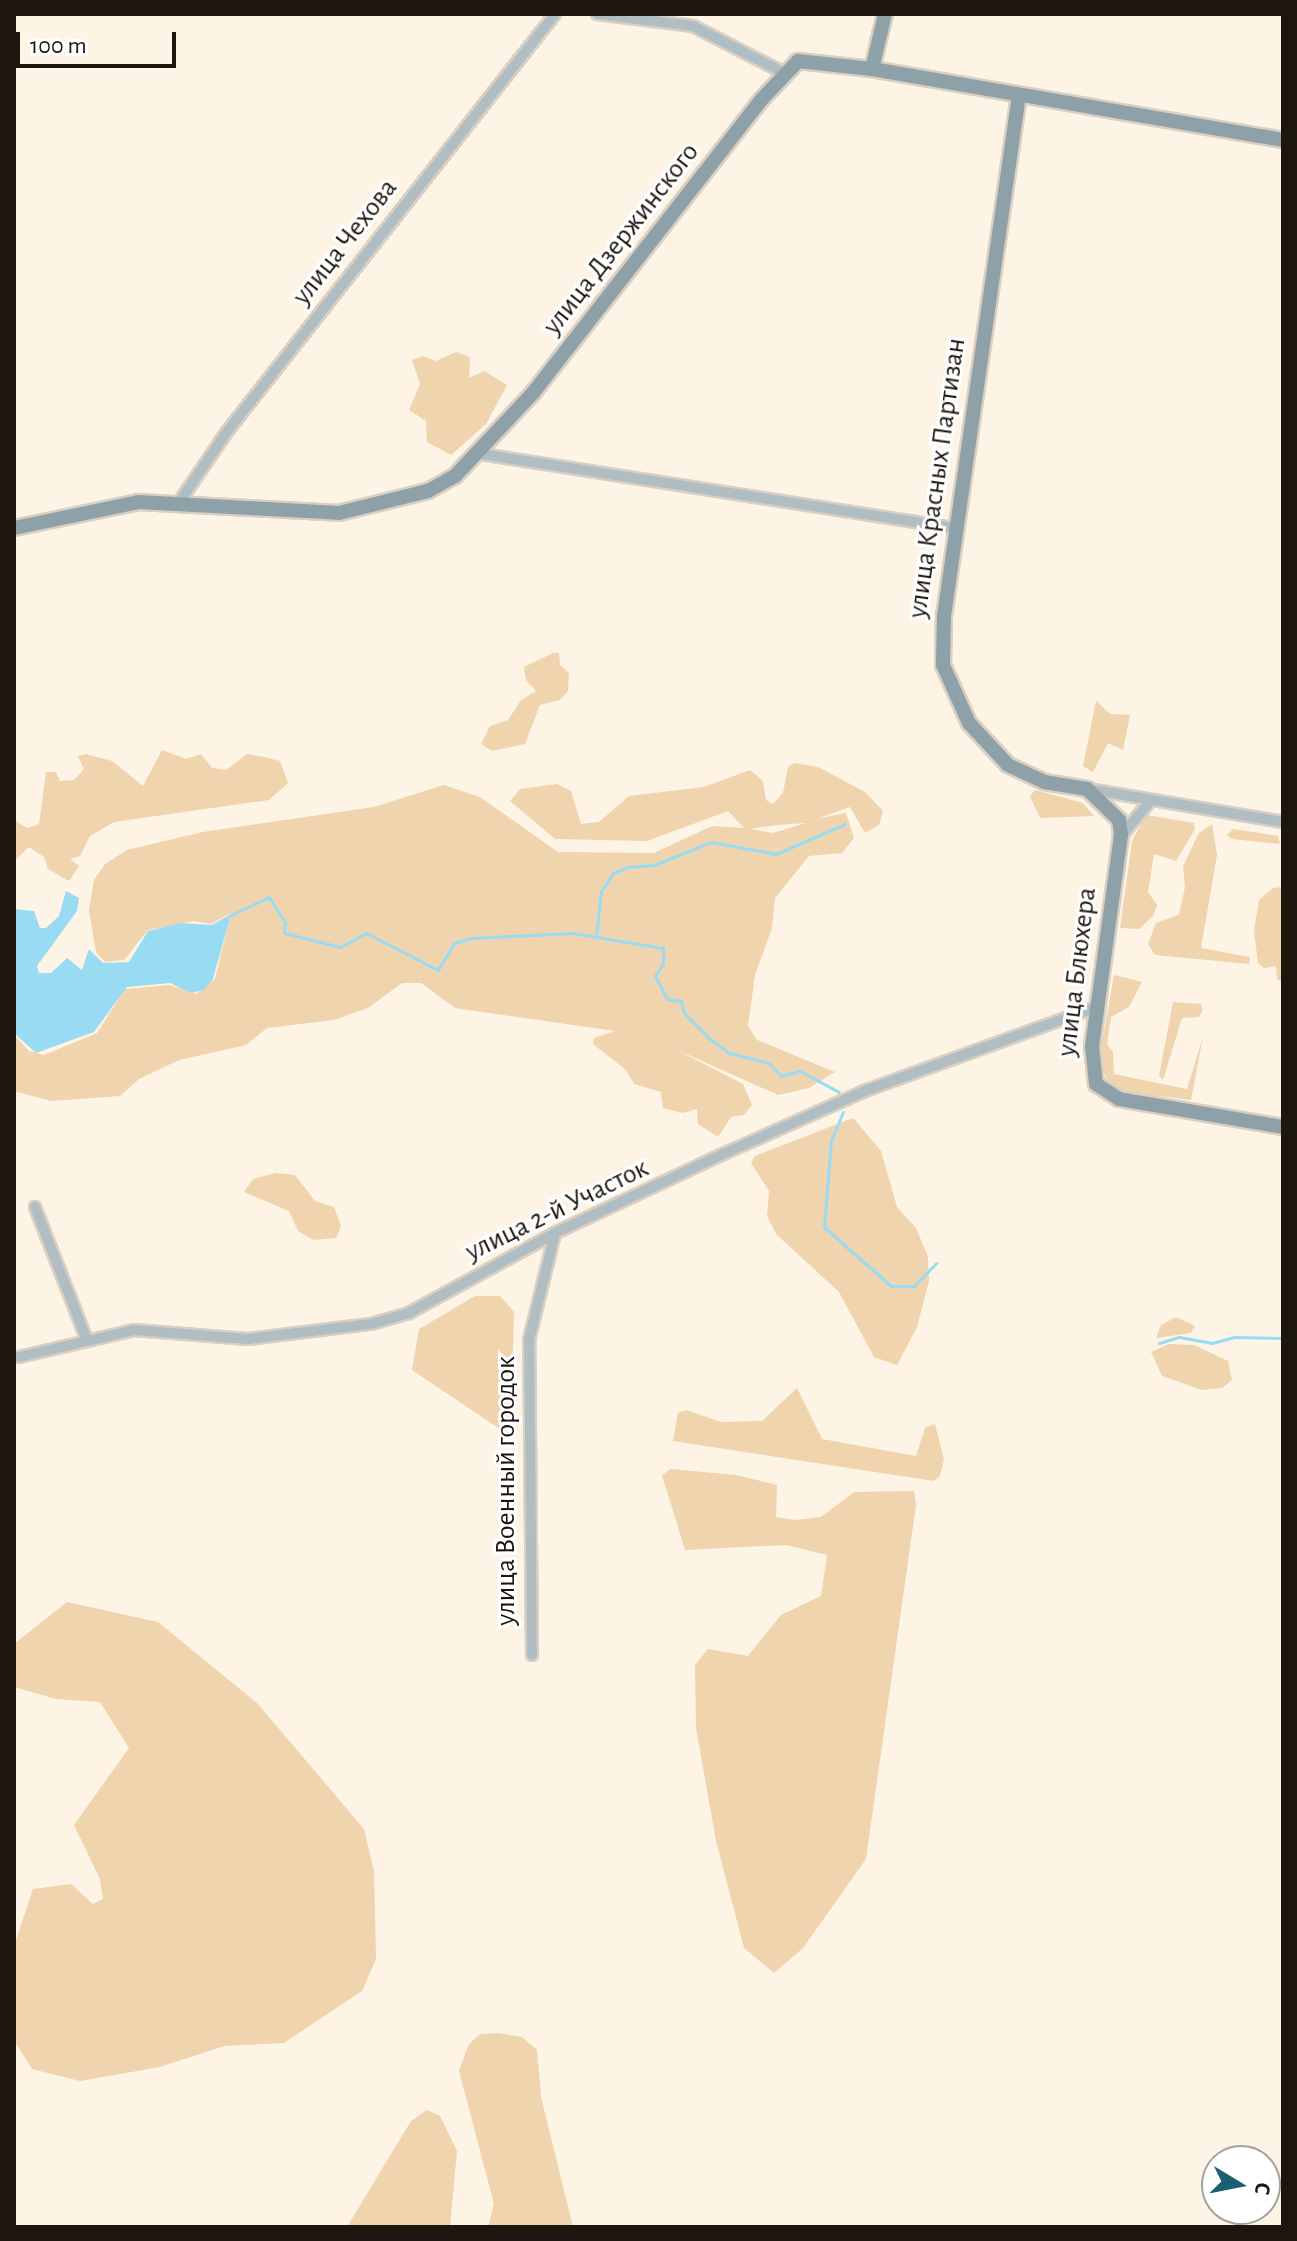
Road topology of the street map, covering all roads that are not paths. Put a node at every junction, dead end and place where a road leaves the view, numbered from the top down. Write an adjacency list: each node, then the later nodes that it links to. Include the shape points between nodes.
1 (555, 14): 9 (street, улица Чехова, via 226,433)
2 (597, 14): 5 (street, via 693,26)
3 (885, 14): 4 (street)
4 (872, 69): 5 (street, via 808,60); 6 (street)
5 (784, 73): 8 (street, улица Дзержинского)
6 (1019, 95): 7 (street); 11 (street, улица Красных Партизан)
7 (1283, 140)
8 (481, 454): 9 (street, улица Дзержинского, via 428,491 339,513 249,512); 11 (street)
9 (178, 504): 10 (street, улица Дзержинского, via 138,502)
10 (14, 528)
11 (958, 529): 12 (street, улица Красных Партизан, via 941,643 954,697 969,723 1008,765 1044,782)
12 (1087, 789): 13 (street); 15 (street, улица Блюхера, via 1116,816)
13 (1151, 800): 14 (street); 15 (street)
14 (1283, 822)
15 (1121, 835): 16 (street, улица Блюхера)
16 (1096, 1007): 17 (street, улица Блюхера, via 1091,1070 1101,1091 1119,1099); 19 (street, улица 2-й Участок, via 867,1090)
17 (1283, 1127)
18 (35, 1207): 20 (street)
19 (555, 1233): 20 (street, улица 2-й Участок, via 409,1313 371,1324 248,1339 134,1330); 22 (street, улица Военный городок, via 529,1340)
20 (86, 1338): 21 (street, улица 2-й Участок)
21 (19, 1357)
22 (532, 1655)

